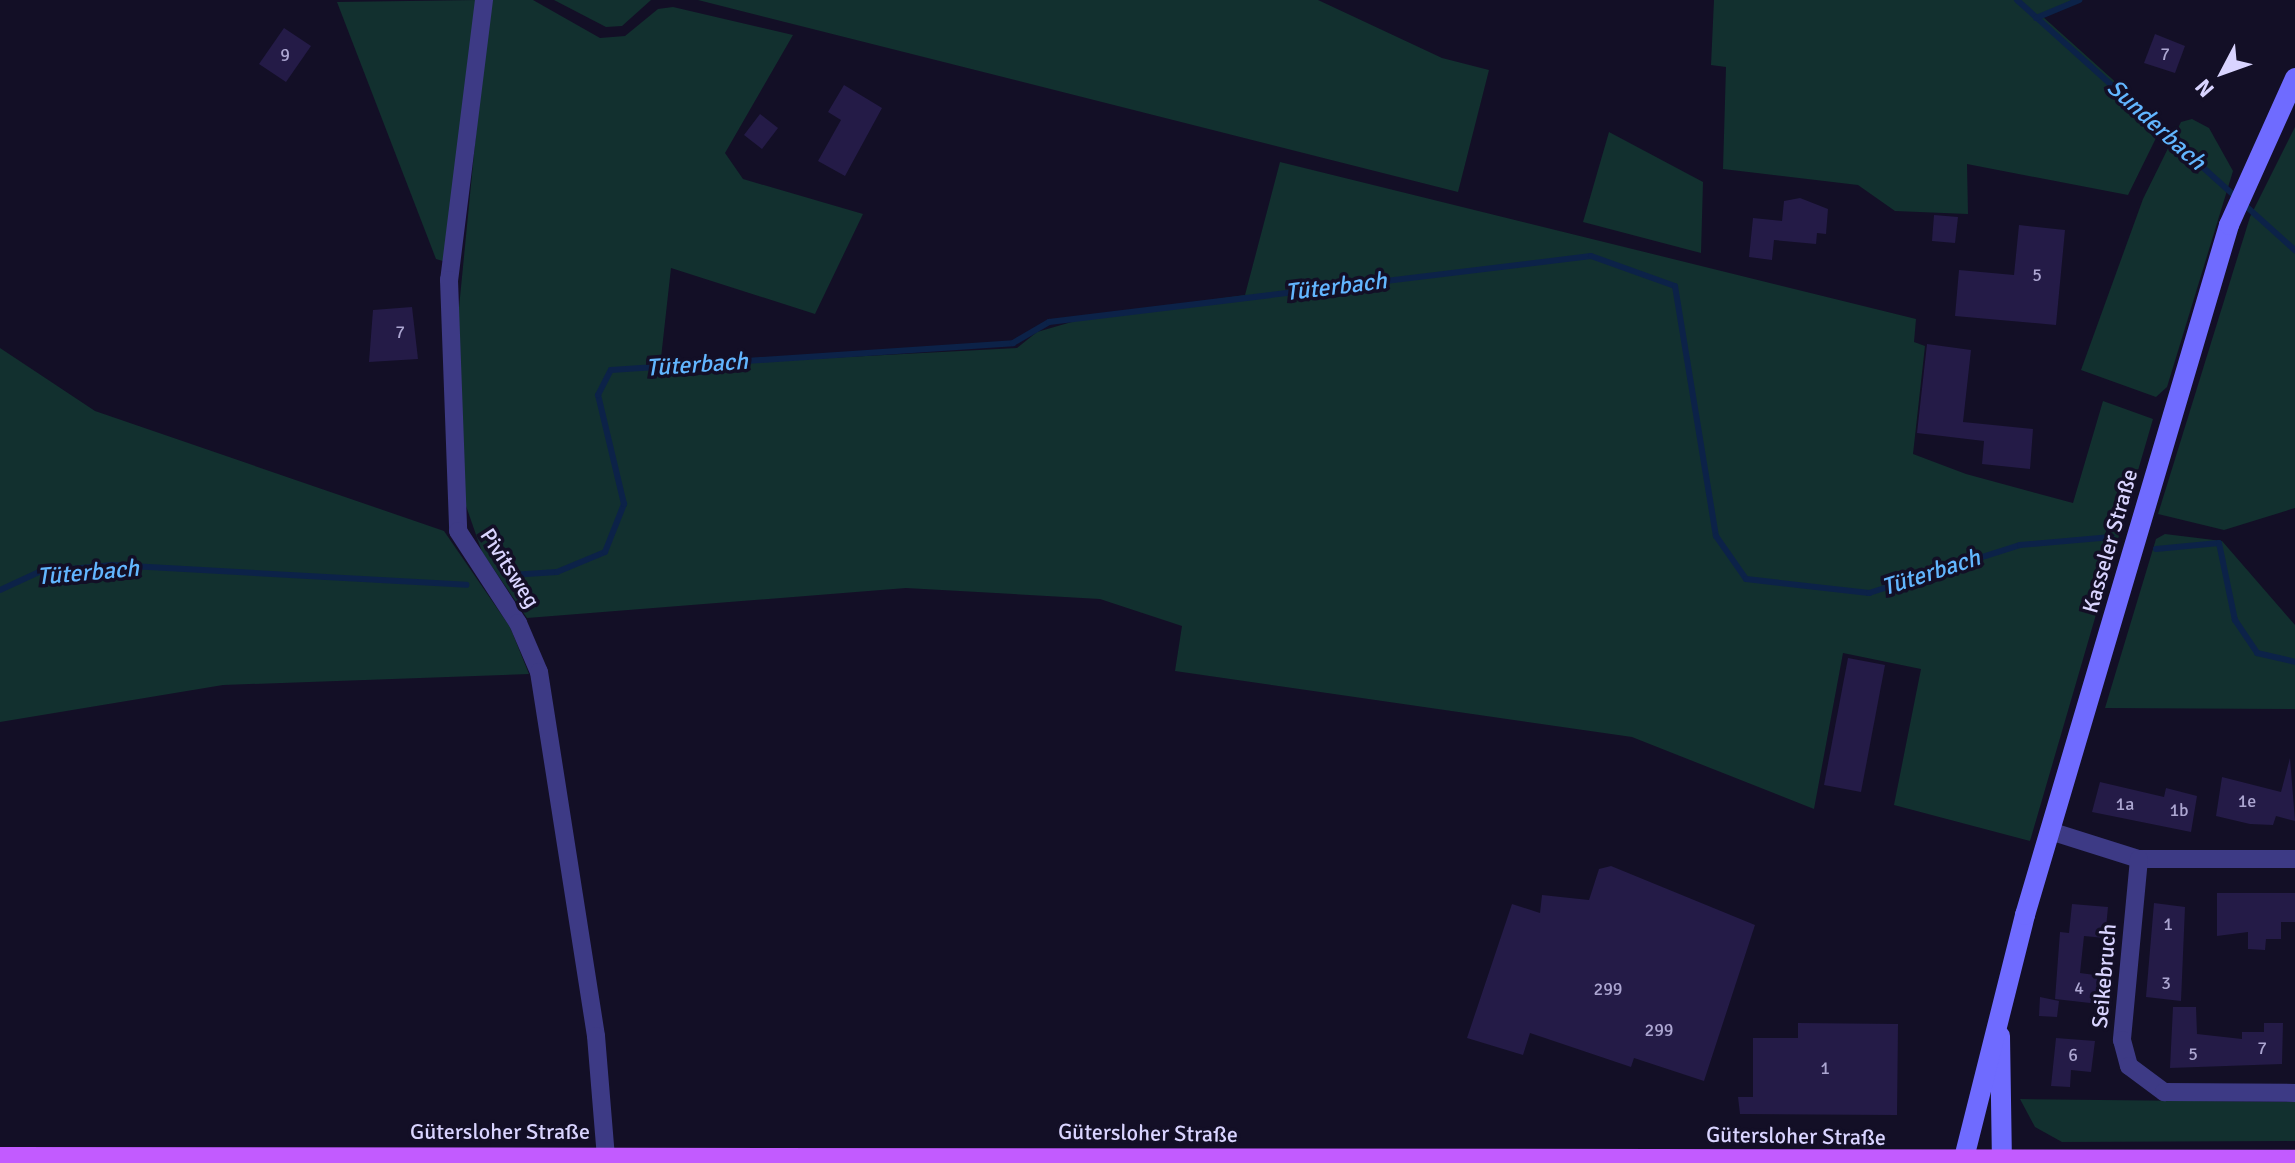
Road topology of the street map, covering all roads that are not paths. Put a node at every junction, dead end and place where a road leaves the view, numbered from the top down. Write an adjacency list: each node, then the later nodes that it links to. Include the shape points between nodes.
1 (484, 0): 9 (street, Pivitsweg, via 449,280 458,531 518,623 539,672 596,1036)
2 (2295, 78): 3 (street, Kasseler Straße, via 2229,225)
3 (2050, 831): 4 (street); 6 (street, Kasseler Straße)
4 (2139, 859): 5 (street); 7 (street, Seikebruch, via 2122,1040 2129,1066 2164,1092)
5 (2295, 859)
6 (1999, 1028): 14 (street, Kasseler Straße); 15 (street, Kasseler Straße)
7 (2295, 1093)
8 (0, 1157): 10 (main road, Gütersloher Straße)
9 (606, 1157): 10 (main road, Gütersloher Straße); 12 (main road, Gütersloher Straße)
10 (335, 1160)
11 (2295, 1160): 15 (main road, Gütersloher Straße)
12 (1276, 1161): 13 (main road, Gütersloher Straße)
13 (1730, 1161): 14 (main road, Gütersloher Straße)
14 (1963, 1163): 15 (main road, Gütersloher Straße)
15 (2002, 1163)

